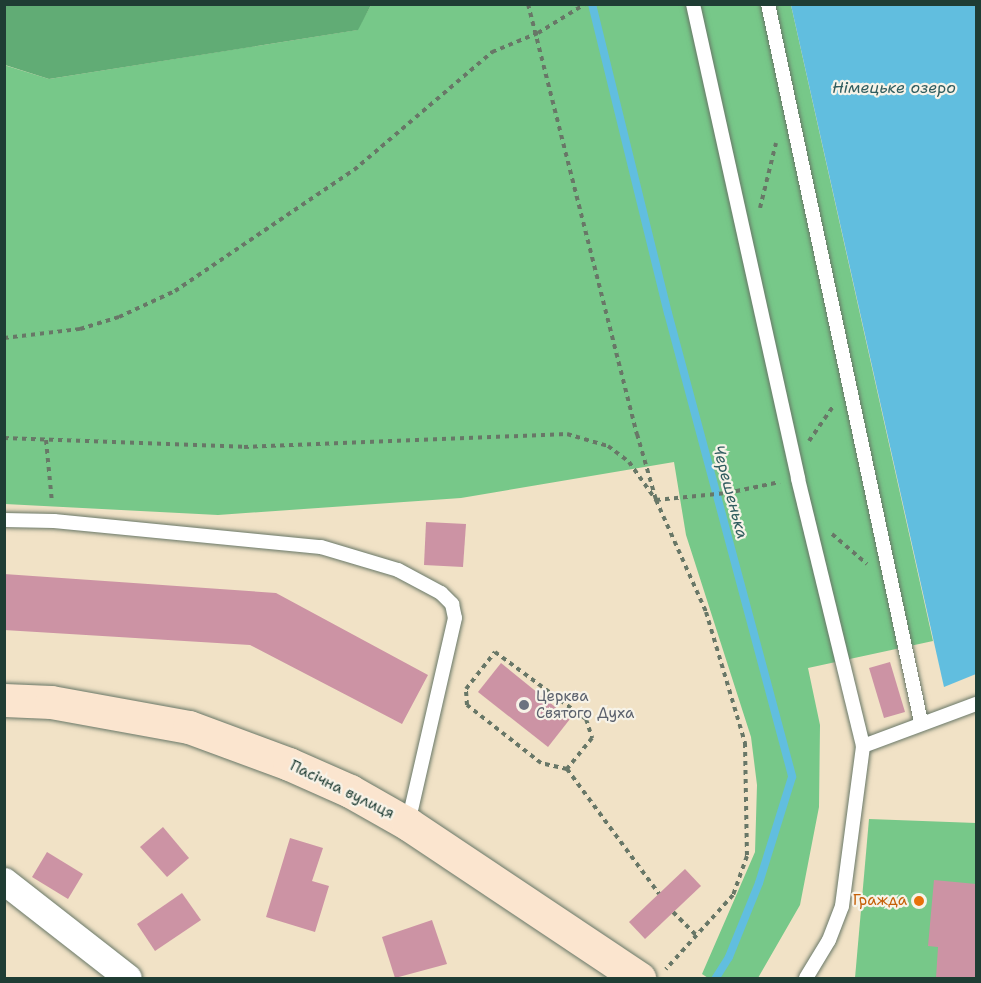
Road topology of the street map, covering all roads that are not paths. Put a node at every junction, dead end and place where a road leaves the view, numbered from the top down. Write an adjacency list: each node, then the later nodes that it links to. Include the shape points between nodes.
1 (693, 4): 7 (lane, via 798,479)
2 (768, 4): 6 (lane)
3 (4, 520): 8 (lane, via 54,521 321,547 398,570 441,593 452,604 454,618)
4 (4, 700): 8 (street, Пасічна вулиця, via 51,702 189,727 350,791)
5 (976, 704): 6 (lane)
6 (921, 722): 7 (lane)
7 (863, 746): 12 (lane, via 842,906 830,940)
8 (408, 824): 11 (street, Пасічна вулиця)
9 (4, 881): 10 (street)
10 (128, 978)
11 (639, 978)
12 (806, 978)

